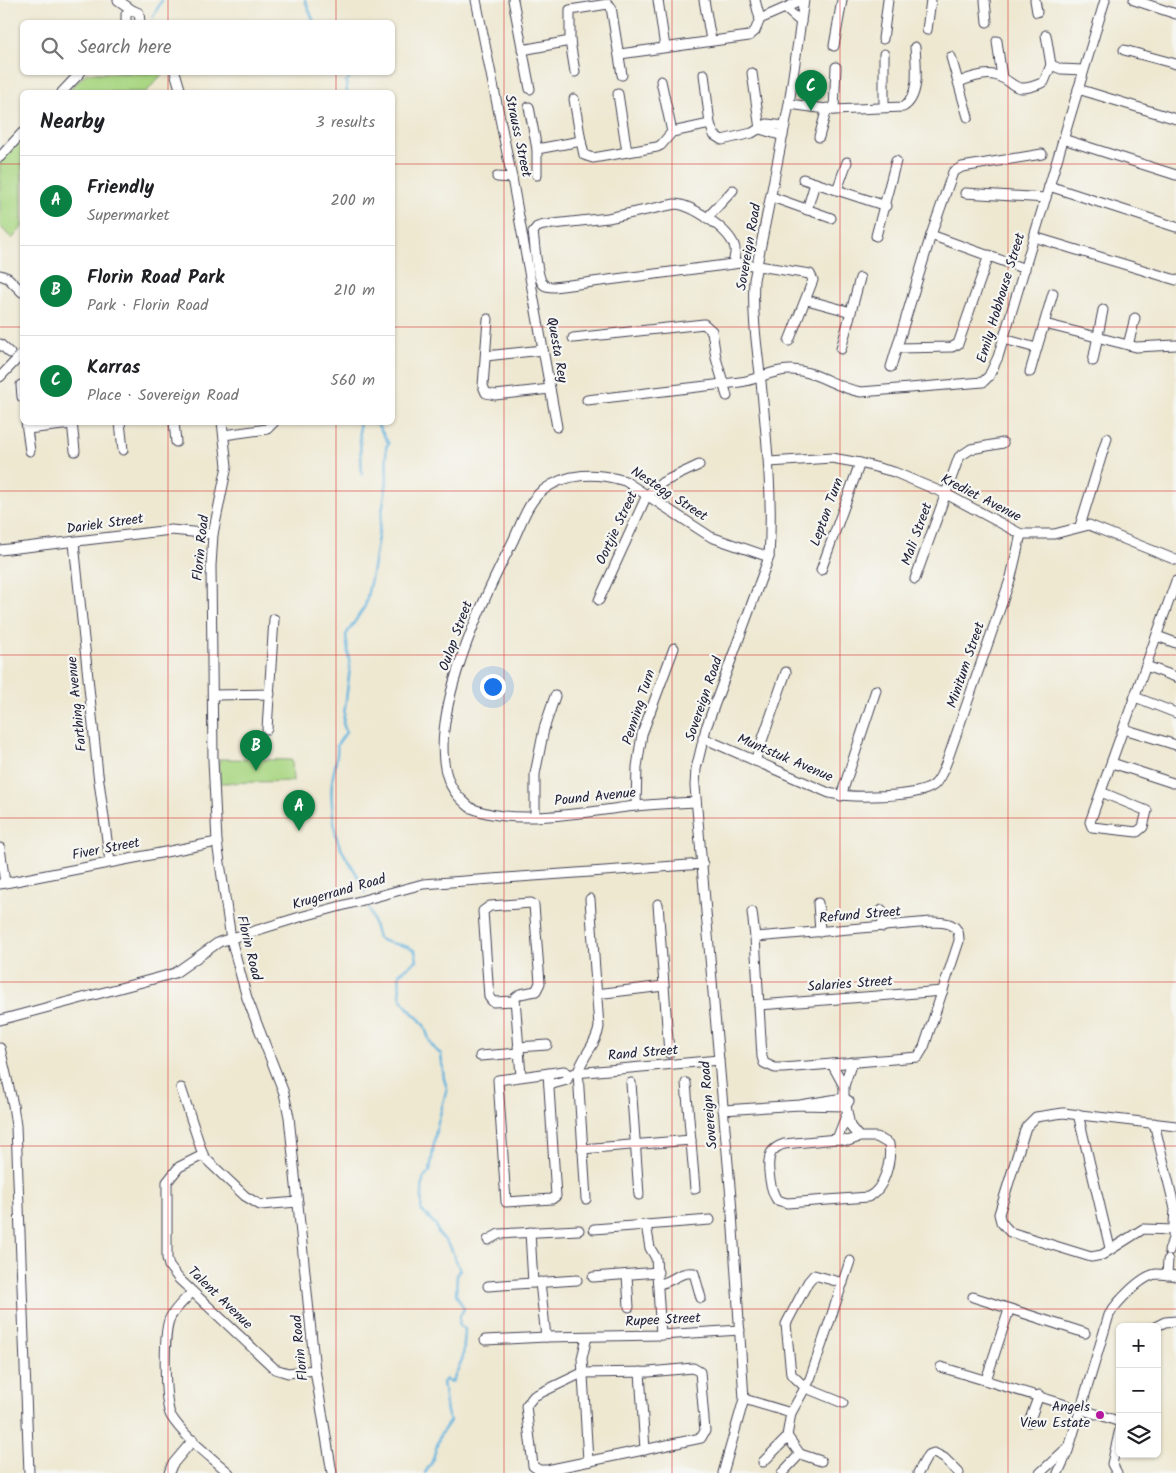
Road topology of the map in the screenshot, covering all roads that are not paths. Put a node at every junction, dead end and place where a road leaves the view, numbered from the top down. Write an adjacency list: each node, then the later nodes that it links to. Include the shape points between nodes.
1 (117, 0): 18 (street)
2 (476, 0): 79 (street, Strauss Street)
3 (513, 0): 32 (street)
4 (658, 0): 31 (street)
5 (704, 0): 26 (street)
6 (755, 0): 19 (street)
7 (804, 0): 15 (street); 21 (street, Sovereign Road)
8 (842, 0): 29 (street)
9 (888, 0): 25 (street)
10 (931, 0): 23 (street)
11 (985, 0): 22 (street)
12 (1036, 0): 16 (street)
13 (1105, 0): 40 (street, Emily Hobhouse Street)
14 (1134, 0): 17 (street)
15 (784, 6): 19 (street); 21 (street)
16 (1037, 12)
17 (1176, 14)
18 (126, 17): 20 (street, via 140,13)
19 (760, 19): 26 (street, via 749,36)
20 (141, 20)
21 (801, 22): 56 (street, Sovereign Road)
22 (988, 22)
23 (927, 30)
24 (1046, 35): 38 (street)
25 (883, 39)
26 (711, 40): 31 (street)
27 (570, 41): 32 (street); 34 (street, via 570,10 608,4); 41 (street)
28 (997, 41): 47 (street)
29 (834, 46)
30 (915, 46): 58 (street, via 916,78 911,100 903,107)
31 (665, 47): 34 (street)
32 (522, 50): 50 (street)
33 (1124, 50): 37 (street)
34 (620, 54): 46 (street)
35 (884, 54): 58 (street)
36 (951, 57): 49 (street)
37 (1176, 64)
38 (1051, 65): 40 (street); 47 (street, via 1046,79 1034,85 1014,87)
39 (836, 67): 59 (street)
40 (1083, 70): 51 (street, Emily Hobhouse Street)
41 (575, 72)
42 (752, 73): 63 (street)
43 (704, 74): 62 (street)
44 (78, 75): 52 (street)
45 (177, 75): 53 (street)
46 (622, 76)
47 (1002, 78): 49 (street, via 988,75)
48 (661, 82): 65 (street)
49 (959, 82): 60 (street)
50 (530, 89)
51 (1078, 89): 61 (street); 68 (street, Emily Hobhouse Street)
52 (64, 90)
53 (180, 90)
54 (618, 94): 71 (street)
55 (574, 99): 69 (street)
56 (789, 104): 59 (street); 64 (street, Sovereign Road)
57 (529, 107): 70 (street)
58 (884, 107): 59 (street)
59 (831, 109): 67 (street)
60 (968, 117)
61 (1176, 119)
62 (710, 124): 63 (street, via 714,135 722,140); 65 (street)
63 (760, 129): 64 (street)
64 (784, 131): 86 (street, Sovereign Road)
65 (672, 132): 71 (street, via 661,145)
66 (20, 136): 73 (street)
67 (819, 137)
68 (1063, 139): 77 (street); 82 (street, Emily Hobhouse Street)
69 (581, 141): 70 (street); 71 (street, via 587,158)
70 (537, 149): 76 (street)
71 (626, 152)
72 (1042, 154): 93 (street, via 957,169 953,172)
73 (0, 157)
74 (896, 161): 88 (street)
75 (846, 162): 84 (street)
76 (537, 175)
77 (1176, 175)
78 (497, 177): 79 (street)
79 (512, 178): 102 (street, Strauss Street)
80 (803, 179): 81 (street)
81 (815, 183): 84 (street); 89 (street)
82 (1049, 186): 87 (street, Emily Hobhouse Street); 92 (street)
83 (733, 190): 90 (street)
84 (837, 190): 88 (street)
85 (965, 193): 87 (street)
86 (772, 197): 89 (street); 98 (street, Sovereign Road)
87 (1046, 198): 95 (street, Emily Hobhouse Street)
88 (886, 206): 94 (street)
89 (808, 210): 91 (street)
90 (707, 218): 97 (street, via 734,245); 97 (street, via 685,205 675,204 608,218 537,227 533,232 542,282 554,287)
91 (831, 218)
92 (1176, 227)
93 (931, 235): 96 (street); 119 (street)
94 (876, 236)
95 (1034, 237): 99 (street, Emily Hobhouse Street); 103 (street)
96 (988, 255): 99 (street); 119 (street, via 958,344 952,347)
97 (733, 264): 98 (street)
98 (758, 264): 106 (street, via 810,274 813,280); 129 (street, Sovereign Road, via 753,306)
99 (1024, 269): 114 (street, Emily Hobhouse Street)
100 (0, 275): 104 (street)
101 (860, 278): 108 (street)
102 (530, 279): 122 (street, Questa Rey)
103 (1176, 280)
104 (20, 290)
105 (1053, 293): 111 (street)
106 (807, 300): 108 (street); 115 (street)
107 (1103, 310): 113 (street)
108 (851, 312): 121 (street)
109 (1135, 318): 117 (street)
110 (488, 319): 125 (street)
111 (1045, 324): 113 (street); 120 (street)
112 (573, 338): 131 (street, via 704,324 712,331 716,358)
113 (1098, 338): 117 (street); 126 (street)
114 (1004, 339): 120 (street); 129 (street, Emily Hobhouse Street, via 990,376 976,384 861,392 802,370 777,370)
115 (789, 341)
116 (0, 344): 123 (street)
117 (1128, 344): 118 (street, via 1146,347)
118 (1176, 345)
119 (897, 348): 127 (street)
120 (1036, 348): 128 (street)
121 (841, 349)
122 (543, 350): 125 (street); 132 (street, Questa Rey)
123 (10, 353)
124 (20, 356): 130 (street)
125 (486, 356): 132 (street, via 483,386 486,393 495,395)
126 (1093, 361)
127 (891, 367)
128 (1030, 372)
129 (760, 375): 131 (street, Emily Hobhouse Street, via 742,382); 150 (street, Sovereign Road)
130 (0, 377)
131 (725, 383): 133 (street); 134 (street, Emily Hobhouse Street)
132 (550, 389): 142 (street, Questa Rey)
133 (727, 396)
134 (587, 400)
135 (41, 425): 141 (street)
136 (72, 425): 149 (street)
137 (120, 425): 147 (street)
138 (174, 425): 145 (street)
139 (222, 425): 143 (street, Florin Road)
140 (271, 425): 143 (street, via 267,429)
141 (26, 426): 148 (street)
142 (557, 427)
143 (224, 435): 157 (street, Florin Road, via 226,476)
144 (1107, 438): 156 (street)
145 (176, 442)
146 (1003, 443): 154 (street, Mali Street, via 964,452 959,457)
147 (123, 450)
148 (30, 451)
149 (75, 451)
150 (769, 462): 151 (street, Krediet Avenue, via 832,458); 161 (street, Sovereign Road)
151 (860, 463): 154 (street, Krediet Avenue, via 894,472); 163 (street, Lepton Turn)
152 (699, 464): 155 (street, Oortjie Street, via 663,482)
153 (551, 485): 155 (street, Nestegg Street, via 570,477 613,477); 193 (street, Oulap Street, via 540,492 532,504 492,581 464,649 447,710 446,777 454,792)
154 (946, 494): 158 (street, Krediet Avenue); 164 (street, Mali Street)
155 (647, 495): 161 (street, Nestegg Street, via 710,537); 166 (street, Oortjie Street)
156 (1080, 526): 158 (street, Krediet Avenue, via 1054,534); 162 (street, Krediet Avenue, via 1089,525)
157 (213, 534): 159 (street, Dariek Street, via 171,530); 177 (street, Florin Road)
158 (1021, 534): 188 (street, Minitum Street, via 1011,577 947,761 936,783)
159 (74, 543): 160 (street, Dariek Street); 197 (street, Farthing Avenue)
160 (0, 550)
161 (769, 557): 183 (street, Sovereign Road)
162 (1176, 560)
163 (821, 570)
164 (915, 579)
165 (1176, 581): 167 (street)
166 (599, 600)
167 (1172, 606): 169 (street)
168 (274, 619): 176 (street)
169 (1157, 636): 170 (street); 172 (street)
170 (1176, 643)
171 (674, 648): 192 (street, Penning Turn, via 642,734)
172 (1146, 666): 174 (street); 179 (street)
173 (786, 672): 185 (street)
174 (1176, 677)
175 (876, 690): 190 (street)
176 (270, 694): 177 (street); 181 (street)
177 (213, 695): 195 (street, Florin Road)
178 (555, 696): 194 (street, via 535,774)
179 (1135, 697): 180 (street); 182 (street)
180 (1176, 712)
181 (267, 729)
182 (1124, 729): 184 (street); 186 (street)
183 (703, 738): 185 (street, Muntstuk Avenue); 191 (street, Sovereign Road, via 696,769)
184 (1176, 745)
185 (755, 761): 190 (street, Muntstuk Avenue)
186 (1112, 763): 187 (street); 189 (street)
187 (1173, 783)
188 (918, 792): 190 (street, Muntstuk Avenue)
189 (1101, 792): 189 (street, via 1090,822 1092,827 1137,832 1143,827 1147,811)
190 (841, 796)
191 (696, 802): 192 (street, Pound Avenue); 198 (street, Sovereign Road)
192 (636, 806): 194 (street, Pound Avenue, via 582,814)
193 (469, 807): 194 (street, Pound Avenue, via 488,814)
194 (535, 816)
195 (217, 842): 197 (street, Fiver Street); 208 (street, Florin Road)
196 (0, 848): 199 (street)
197 (110, 862): 199 (street, Fiver Street)
198 (703, 864): 208 (street, Krugerrand Road, via 423,884 300,917); 220 (street, Sovereign Road)
199 (2, 884)
200 (590, 899): 211 (street)
201 (818, 903): 206 (street)
202 (658, 904): 209 (street)
203 (882, 910): 205 (street)
204 (752, 912): 207 (street)
205 (883, 926): 206 (street, Refund Street); 210 (street, Refund Street, via 947,922 958,930 959,940)
206 (820, 932): 207 (street, Refund Street)
207 (755, 937): 213 (street, Refund Street)
208 (231, 940): 214 (street, Krugerrand Road, via 219,942 175,973); 245 (street, Florin Road, via 247,998 284,1093)
209 (664, 986): 211 (street); 218 (street)
210 (943, 991): 213 (street, Salaries Street); 221 (street, Refund Street, via 918,1057)
211 (596, 994): 224 (street, via 598,1033)
212 (514, 1001): 212 (street, via 517,995 539,989 534,905 531,903 490,906 483,911 489,997 493,1002); 217 (street)
213 (759, 1005): 222 (street, Refund Street, via 762,1057 767,1066)
214 (0, 1020)
215 (547, 1045): 217 (street)
216 (0, 1048): 299 (street, via 16,1126)
217 (519, 1050): 219 (street); 225 (street)
218 (669, 1053)
219 (480, 1056)
220 (719, 1060): 224 (street, Rand Street); 232 (street, Sovereign Road)
221 (852, 1062): 222 (street, Refund Street); 229 (street)
222 (832, 1064): 229 (street)
223 (548, 1073): 224 (street, Rand Street, via 564,1071); 225 (street, Rand Street); 228 (street)
224 (574, 1074): 228 (street, via 567,1080); 240 (street)
225 (521, 1076): 228 (street, Rand Street, via 500,1078 497,1083 506,1202 552,1199 556,1196)
226 (631, 1083): 239 (street)
227 (686, 1083): 238 (street)
228 (550, 1085)
229 (844, 1086): 231 (street)
230 (181, 1088): 241 (street)
231 (845, 1106): 232 (street); 236 (street, via 850,1126); 237 (street)
232 (723, 1110): 271 (street, Sovereign Road)
233 (1078, 1114): 234 (street); 253 (street); 253 (street, via 1042,1116 1028,1124 999,1218 1010,1232 1091,1257)
234 (1154, 1123): 235 (street); 251 (street, via 1175,1209)
235 (1176, 1126)
236 (859, 1137): 237 (street, via 848,1141); 237 (street, via 877,1137 889,1144 890,1151 878,1192 859,1198 787,1203 776,1200 769,1162 776,1147)
237 (837, 1139)
238 (691, 1140): 239 (street); 242 (street)
239 (636, 1144): 240 (street); 243 (street)
240 (582, 1149): 244 (street)
241 (203, 1155): 245 (street, via 245,1196 260,1205); 264 (street, Talent Avenue, via 179,1168 167,1182 166,1250 169,1266)
242 (695, 1189)
243 (640, 1195)
244 (586, 1199)
245 (298, 1202): 278 (street, Florin Road)
246 (710, 1220): 247 (street)
247 (646, 1225): 248 (street); 255 (street)
248 (594, 1229)
249 (579, 1230): 250 (street)
250 (530, 1232): 252 (street, via 499,1234); 260 (street)
251 (1175, 1235): 253 (street, via 1143,1229); 257 (street, via 1168,1256)
252 (488, 1240)
253 (1110, 1248)
254 (850, 1261): 261 (street)
255 (658, 1272): 256 (street); 262 (street)
256 (627, 1275): 258 (street); 267 (street)
257 (1171, 1275): 286 (street, via 1148,1277 1116,1302 1108,1315)
258 (593, 1277)
259 (577, 1280): 260 (street)
260 (537, 1283): 263 (street); 274 (street)
261 (843, 1283): 282 (street); 282 (street, via 814,1275 786,1324 789,1370)
262 (659, 1284): 266 (street, via 680,1274 694,1273); 273 (street)
263 (488, 1286)
264 (192, 1292): 278 (street, Talent Avenue, via 275,1369 288,1373); 291 (street, via 170,1318 166,1344 169,1412)
265 (973, 1297): 268 (street)
266 (701, 1298)
267 (629, 1307)
268 (1009, 1310): 272 (street); 281 (street)
269 (1176, 1321): 270 (street)
270 (1161, 1324)
271 (740, 1330): 273 (street, Rupee Street); 284 (street, Sovereign Road)
272 (1085, 1332)
273 (661, 1335): 275 (street, Rupee Street)
274 (546, 1337): 275 (street, Rupee Street); 276 (street, Rupee Street)
275 (587, 1337): 280 (street)
276 (485, 1340)
277 (941, 1367): 281 (street)
278 (315, 1370): 302 (street, Florin Road)
279 (640, 1372): 280 (street); 294 (street); 294 (street, via 698,1369 705,1431 701,1438)
280 (582, 1373): 297 (street); 297 (street, via 530,1398 526,1413 535,1469 547,1470)
281 (986, 1380): 283 (street)
282 (806, 1388): 285 (street); 287 (street)
283 (1039, 1395): 286 (street); 289 (street)
284 (744, 1399): 287 (street); 303 (street, Sovereign Road)
285 (843, 1403)
286 (1079, 1409): 288 (street); 292 (street)
287 (791, 1413): 290 (street)
288 (1116, 1421)
289 (1029, 1422)
290 (788, 1437): 295 (street); 298 (street)
291 (193, 1440): 300 (street); 301 (street)
292 (1069, 1446): 307 (street); 308 (street)
293 (1116, 1446): 309 (street, via 1112,1464)
294 (645, 1450): 297 (street)
295 (800, 1454): 296 (street); 304 (street)
296 (821, 1461)
297 (588, 1462)
298 (764, 1462)
299 (29, 1473)
300 (169, 1473)
301 (229, 1473)
302 (332, 1473)
303 (723, 1473)
304 (782, 1473)
305 (918, 1473): 306 (street, via 925,1459 934,1453)
306 (959, 1473)
307 (1040, 1473)
308 (1058, 1473)
309 (1117, 1473)

